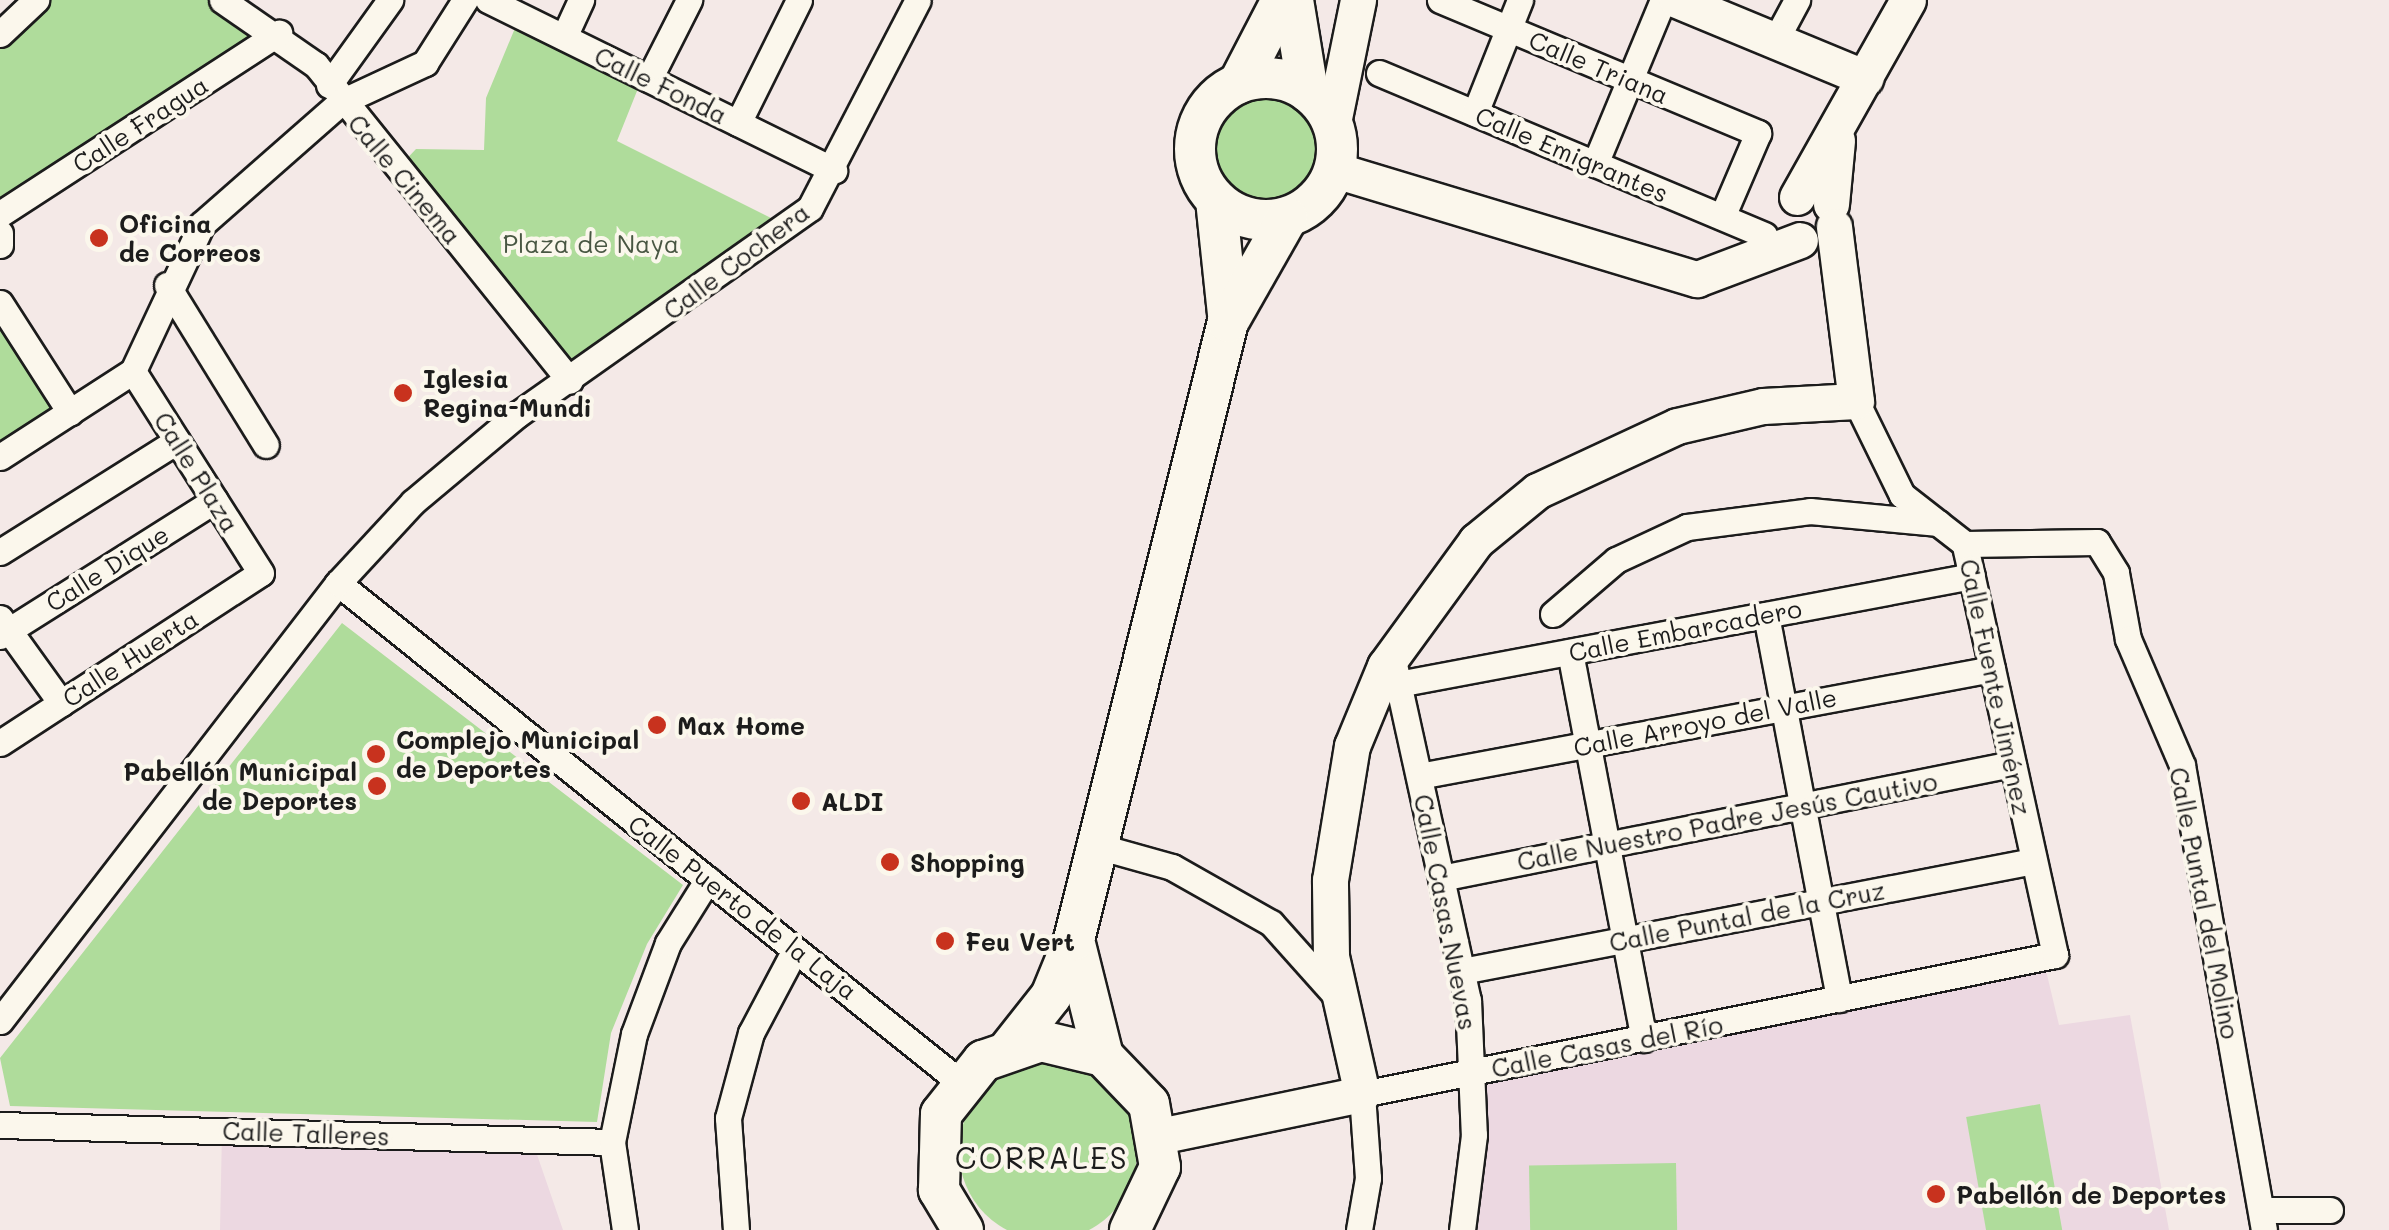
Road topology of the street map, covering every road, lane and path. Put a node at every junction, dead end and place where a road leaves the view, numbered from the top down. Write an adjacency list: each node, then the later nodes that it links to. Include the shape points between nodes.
1 (36, 0): 21 (street)
2 (222, 0): 19 (street, Calle Cinema)
3 (390, 0): 30 (street)
4 (465, 0): 30 (street, via 425,63)
5 (488, 0): 23 (street, Calle Fonda)
6 (581, 0): 23 (street)
7 (689, 0): 27 (street)
8 (799, 0): 33 (street)
9 (918, 0): 35 (street, Calle Cochera)
10 (1282, 0): 29 (main road)
11 (1293, 0): 31 (main road)
12 (1358, 0): 31 (street)
13 (1440, 0): 20 (street, Calle Triana)
14 (1520, 0): 20 (street)
15 (1662, 0): 28 (street)
16 (1677, 0): 24 (street)
17 (1797, 0): 24 (street)
18 (1908, 0): 26 (street)
19 (260, 9): 22 (street, Calle Cinema)
20 (1509, 29): 28 (street, Calle Triana); 32 (street)
21 (0, 34)
22 (279, 34): 30 (street, Calle Cinema); 38 (street, Calle Fragua)
23 (564, 37): 27 (street, Calle Fonda)
24 (1775, 40): 26 (street)
25 (1379, 73): 32 (street, Calle Emigrantes)
26 (1865, 78): 41 (street)
27 (649, 79): 33 (street, Calle Fonda)
28 (1630, 80): 34 (street); 39 (street, Calle Triana, via 1758,133)
29 (1239, 83): 31 (main road, via 1287,81); 37 (main road, via 1197,130 1195,160)
30 (335, 93): 42 (street, via 202,224); 46 (street, Calle Cinema)
31 (1321, 107): 36 (main road)
32 (1475, 113): 34 (street, Calle Emigrantes)
33 (738, 123): 35 (street, Calle Fonda)
34 (1595, 164): 39 (street, Calle Emigrantes)
35 (834, 170): 46 (street, Calle Cochera, via 799,217)
36 (1335, 170): 40 (main road, via 1316,200); 41 (street, via 1696,279)
37 (1216, 200): 40 (main road, via 1249,218); 44 (main road)
38 (0, 214)
39 (1722, 217): 41 (street, Calle Emigrantes)
40 (1287, 218): 44 (main road)
41 (1797, 227): 47 (street, Calle Fuente Jiménez, via 1839,280)
42 (167, 285): 45 (street); 50 (street)
43 (0, 303): 48 (street)
44 (1228, 322): 72 (main road)
45 (133, 371): 48 (street); 49 (street, Calle Plaza)
46 (570, 381): 57 (street, Calle Cochera, via 413,502)
47 (1856, 402): 53 (street, Calle Fuente Jiménez, via 1902,495); 63 (street, via 1763,406 1601,456 1476,541)
48 (70, 412): 51 (street)
49 (177, 440): 52 (street, Calle Plaza); 54 (street)
50 (266, 445)
51 (0, 457)
52 (214, 500): 55 (street, Calle Plaza); 60 (street, Calle Dique)
53 (1959, 535): 56 (street, Calle Fuente Jiménez); 58 (street, via 1810,511 1687,526 1616,560); 95 (street, Calle Puntal del Molino, via 2098,542 2116,573 2128,639 2182,764)
54 (0, 552)
55 (261, 573): 64 (street, Calle Huerta)
56 (1972, 576): 59 (street, Calle Embarcadero); 62 (street, Calle Fuente Jiménez)
57 (338, 583): 75 (street, Calle Puerto de la Laja); 84 (street, Calle Cochera)
58 (1552, 614)
59 (1766, 615): 61 (street, Calle Embarcadero); 65 (street)
60 (3, 628): 64 (street)
61 (1570, 652): 63 (street, Calle Embarcadero); 67 (street)
62 (1992, 669): 65 (street, Calle Arroyo del Valle); 68 (street, Calle Fuente Jiménez)
63 (1395, 670): 69 (street, Calle Casas Nuevas); 83 (street, via 1352,746 1335,822 1331,956)
64 (61, 703): 66 (street, Calle Huerta)
65 (1784, 708): 67 (street, Calle Arroyo del Valle); 70 (street)
66 (0, 744)
67 (1587, 744): 69 (street, Calle Arroyo del Valle); 71 (street)
68 (2012, 764): 70 (street, Calle Nuestro Padre Jesús Cautivo); 73 (street, Calle Fuente Jiménez)
69 (1418, 776): 74 (street, Calle Casas Nuevas)
70 (1803, 806): 71 (street, Calle Nuestro Padre Jesús Cautivo); 76 (street)
71 (1606, 844): 74 (street, Calle Nuestro Padre Jesús Cautivo); 78 (street)
72 (1097, 846): 77 (main road); 83 (street, via 1172,867 1271,924)
73 (2033, 861): 76 (street, Calle Puntal de la Cruz); 80 (street, Calle Fuente Jiménez)
74 (1441, 878): 81 (street, Calle Casas Nuevas)
75 (708, 879): 79 (street, Calle Puerto de la Laja); 93 (street, via 668,943 634,1034)
76 (1821, 902): 78 (street, Calle Puntal de la Cruz); 82 (street)
77 (1074, 940): 86 (main road, via 1052,996); 87 (main road)
78 (1624, 940): 81 (street, Calle Puntal de la Cruz); 85 (street)
79 (795, 950): 89 (street, Calle Puerto de la Laja); 97 (street, via 751,1033 728,1118)
80 (2054, 956): 82 (street, Calle Casas del Río)
81 (1462, 971): 88 (street, Calle Casas Nuevas)
82 (1839, 1000): 85 (street, Calle Casas del Río)
83 (1341, 1002): 90 (street)
84 (0, 1021)
85 (1644, 1039): 88 (street, Calle Casas del Río)
86 (1010, 1048): 87 (main road, via 1057,1043); 89 (main road)
87 (1103, 1056): 92 (main road, via 1130,1076)
88 (1474, 1073): 90 (street, Calle Casas del Río); 101 (street, Calle Casas Nuevas)
89 (960, 1082): 98 (main road, via 934,1152 940,1190)
90 (1362, 1094): 92 (street, Calle Casas del Río); 100 (street, via 1368,1178)
91 (0, 1126): 93 (street, Calle Talleres)
92 (1159, 1136): 99 (main road, via 1152,1197)
93 (612, 1142): 96 (street)
94 (2330, 1210): 95 (street)
95 (2262, 1220)
96 (625, 1230)
97 (736, 1230)
98 (963, 1230)
99 (1130, 1230)
100 (1359, 1230)
101 (1462, 1230)

